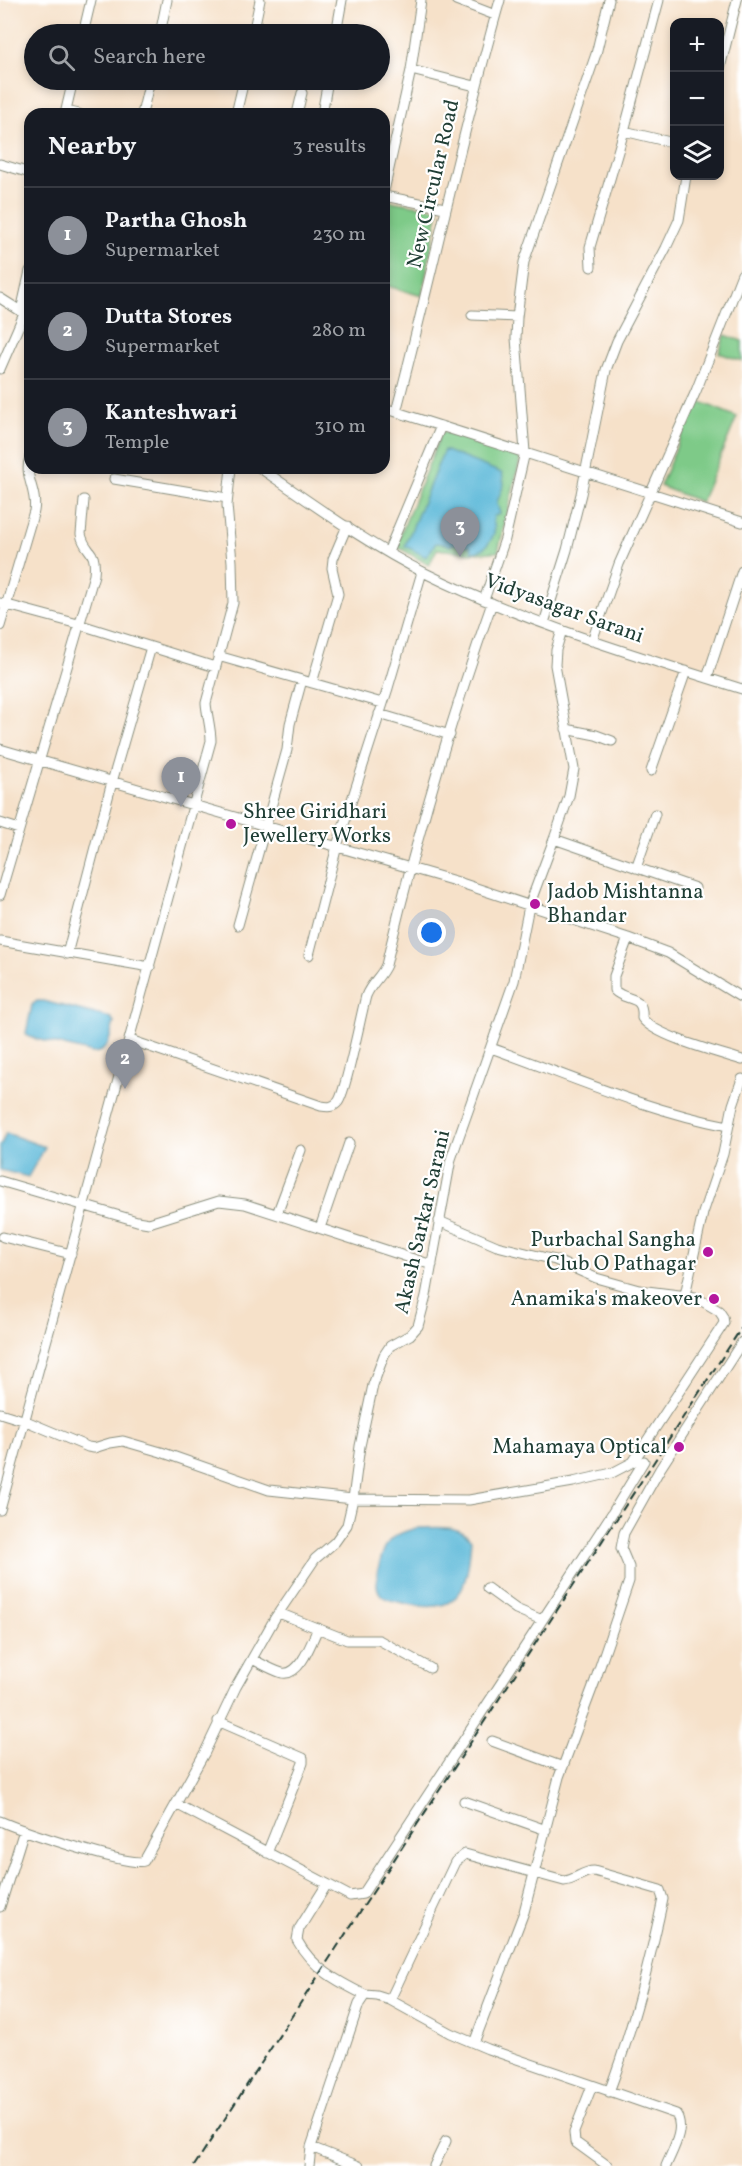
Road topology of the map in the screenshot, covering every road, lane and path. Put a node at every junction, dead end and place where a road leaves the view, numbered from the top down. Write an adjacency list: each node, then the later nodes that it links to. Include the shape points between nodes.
1 (91, 0): 12 (street)
2 (167, 0): 13 (street)
3 (260, 0): 14 (street)
4 (342, 0): 15 (street)
5 (421, 0): 17 (street)
6 (456, 0): 11 (street)
7 (500, 0): 11 (street, New Circular Road)
8 (609, 0): 43 (street, via 596,54 524,262)
9 (659, 0): 29 (street)
10 (737, 0): 16 (street)
11 (495, 15): 18 (street, New Circular Road)
12 (85, 24)
13 (162, 24)
14 (255, 24)
15 (338, 24)
16 (724, 52)
17 (411, 70): 18 (street); 31 (street)
18 (475, 86): 36 (street, New Circular Road)
19 (71, 90): 24 (street)
20 (148, 90): 25 (street)
21 (242, 90): 26 (street)
22 (326, 90): 28 (street)
23 (302, 93): 27 (street)
24 (67, 108)
25 (143, 108)
26 (237, 108)
27 (298, 108)
28 (323, 108)
29 (624, 131): 30 (street); 37 (street, via 590,247)
30 (670, 142)
31 (390, 163)
32 (0, 164): 33 (street)
33 (24, 170)
34 (685, 180): 49 (street, via 679,220 610,357)
35 (390, 197): 36 (street)
36 (445, 208): 46 (street, New Circular Road)
37 (591, 267)
38 (742, 274): 54 (street)
39 (0, 298): 40 (street)
40 (24, 313)
41 (472, 315): 43 (street)
42 (24, 316): 44 (street)
43 (517, 317): 48 (street)
44 (0, 369)
45 (390, 410): 46 (street)
46 (396, 412): 47 (street)
47 (441, 426): 48 (street); 59 (street)
48 (525, 452): 49 (street); 62 (street)
49 (585, 472): 54 (street); 64 (street, via 567,550)
50 (27, 474): 63 (street, via 36,503)
51 (230, 474): 55 (street)
52 (269, 474): 58 (street, Vidyasagar Sarani)
53 (114, 479): 55 (street)
54 (651, 493): 57 (street); 68 (street, via 619,564)
55 (227, 498): 70 (street, via 234,595)
56 (84, 500): 65 (street, via 82,540 92,552 95,565)
57 (742, 522)
58 (347, 526): 59 (street, Vidyasagar Sarani); 75 (street, via 333,559 338,594)
59 (388, 552): 60 (street, Vidyasagar Sarani)
60 (420, 570): 62 (street, Vidyasagar Sarani); 77 (street)
61 (742, 571): 73 (street)
62 (488, 602): 64 (street, Vidyasagar Sarani); 80 (street)
63 (3, 604): 65 (street); 66 (street)
64 (544, 623): 67 (street, Vidyasagar Sarani)
65 (78, 624): 69 (street); 83 (street)
66 (0, 626)
67 (562, 630): 68 (street, Vidyasagar Sarani); 79 (street, Akash Sarkar Sarani, via 555,665)
68 (592, 641): 72 (street, Vidyasagar Sarani)
69 (151, 647): 71 (street); 85 (street)
70 (218, 656): 71 (street); 74 (street)
71 (215, 667): 86 (street, via 206,703 211,741)
72 (686, 671): 73 (street, Vidyasagar Sarani); 84 (street)
73 (708, 678): 76 (street, Vidyasagar Sarani)
74 (302, 680): 75 (street); 89 (street)
75 (312, 683): 77 (street)
76 (742, 689)
77 (382, 704): 78 (street)
78 (379, 714): 80 (street); 92 (street)
79 (566, 729): 81 (street); 91 (street, Akash Sarkar Sarani, via 574,769)
80 (450, 735): 93 (street)
81 (612, 741)
82 (0, 749): 83 (street)
83 (39, 761): 85 (street); 90 (street)
84 (651, 771)
85 (112, 782): 86 (street); 101 (street)
86 (193, 806): 89 (street); 103 (street)
87 (655, 814): 94 (street)
88 (0, 823): 90 (street)
89 (267, 826): 92 (street); 98 (street)
90 (19, 830): 96 (street)
91 (554, 839): 94 (street); 97 (street, Akash Sarkar Sarani)
92 (337, 846): 93 (street); 102 (street)
93 (410, 868): 97 (street); 105 (street, via 386,965 369,987 336,1104 321,1106)
94 (636, 868): 95 (street)
95 (695, 888)
96 (0, 895)
97 (529, 906): 99 (street); 106 (street, Akash Sarkar Sarani, via 514,981)
98 (238, 925)
99 (628, 938): 104 (street, via 668,952); 107 (street, via 614,975 614,990 639,1002 642,1018 650,1026)
100 (0, 941): 101 (street)
101 (68, 954): 103 (street)
102 (309, 955)
103 (150, 967): 105 (street)
104 (741, 994)
105 (130, 1040): 113 (street)
106 (491, 1048): 109 (street, via 635,1101); 115 (street, Akash Sarkar Sarani, via 451,1159)
107 (742, 1060)
108 (742, 1079): 109 (street)
109 (728, 1126): 120 (street)
110 (349, 1143): 116 (street)
111 (301, 1150): 114 (street)
112 (0, 1181): 113 (street)
113 (84, 1206): 114 (street, via 149,1223 219,1201); 118 (street)
114 (278, 1214): 116 (street)
115 (439, 1221): 119 (street, Akash Sarkar Sarani); 120 (street, via 497,1246 555,1260 596,1278 639,1290)
116 (320, 1228): 119 (street)
117 (3, 1237): 118 (street)
118 (71, 1254): 123 (street)
119 (432, 1265): 126 (street, Akash Sarkar Sarani, via 418,1326 390,1346 379,1367 360,1446)
120 (685, 1295): 124 (street, via 718,1311 724,1323)
121 (742, 1342): 125 (street)
122 (0, 1413): 123 (street)
123 (24, 1420): 126 (street, via 88,1447 123,1441 269,1490); 127 (street)
124 (640, 1459): 125 (street); 126 (street, via 612,1473 469,1500); 130 (street)
125 (660, 1469): 136 (street, via 622,1538 629,1581)
126 (353, 1499): 129 (street, Akash Sarkar Sarani, via 347,1525 315,1559)
127 (0, 1510)
128 (487, 1588): 130 (street, via 516,1609)
129 (279, 1613): 131 (street); 132 (street, Akash Sarkar Sarani)
130 (542, 1620): 144 (street, via 363,1894 350,1896)
131 (318, 1628): 132 (street, via 297,1669 291,1673 282,1673); 133 (street, via 347,1640 379,1640)
132 (252, 1659): 134 (street, Akash Sarkar Sarani)
133 (430, 1668)
134 (218, 1721): 138 (street, Akash Sarkar Sarani); 142 (street, via 303,1758)
135 (492, 1740): 136 (street)
136 (563, 1767): 141 (street)
137 (464, 1801): 141 (street)
138 (176, 1804): 140 (street, Akash Sarkar Sarani, via 140,1863); 142 (street)
139 (0, 1821): 140 (street)
140 (24, 1830): 145 (street)
141 (546, 1830): 143 (street)
142 (267, 1853): 144 (street)
143 (535, 1871): 147 (street, via 470,1854 460,1856); 148 (street); 150 (street, via 564,1881 594,1871 663,1893 644,1986)
144 (327, 1884): 146 (street, via 299,1929 297,1940 321,1971)
145 (0, 1907)
146 (365, 1995): 147 (street); 152 (street)
147 (390, 2000): 148 (street)
148 (474, 2043): 149 (street)
149 (592, 2086): 150 (street); 156 (street, via 574,2132 575,2142)
150 (609, 2092): 157 (street, via 676,2114 680,2128)
151 (446, 2141): 155 (street)
152 (311, 2147): 153 (street); 154 (street)
153 (309, 2166)
154 (359, 2166)
155 (434, 2166)
156 (608, 2166)
157 (666, 2166)

